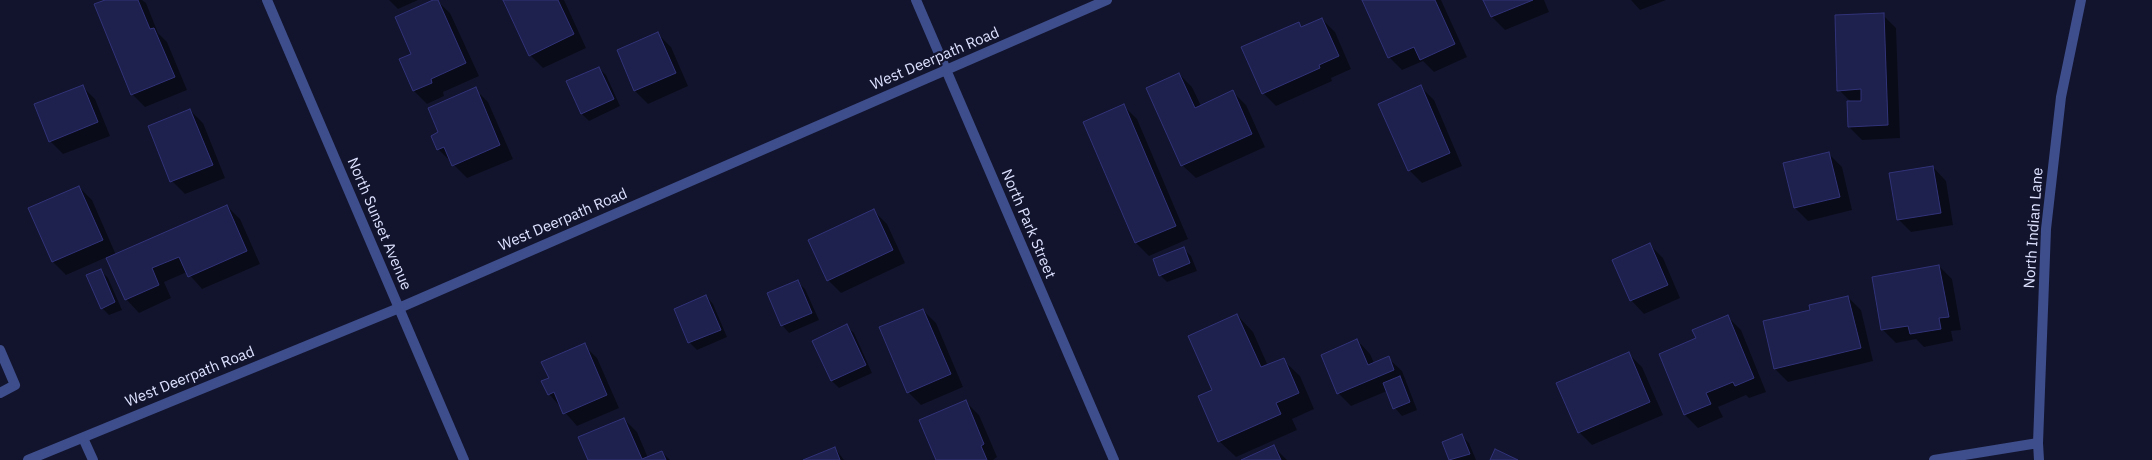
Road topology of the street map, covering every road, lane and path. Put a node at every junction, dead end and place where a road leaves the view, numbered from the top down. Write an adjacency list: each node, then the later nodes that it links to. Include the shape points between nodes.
1 (267, 0): 6 (street, North Sunset Avenue)
2 (916, 0): 5 (street, North Park Street)
3 (1107, 0): 5 (street, West Deerpath Road)
4 (2081, 0): 10 (street, North Indian Lane, via 2062,97 2046,229)
5 (945, 70): 6 (street, West Deerpath Road); 14 (street, North Park Street)
6 (399, 308): 9 (street, West Deerpath Road); 13 (street, North Sunset Avenue)
7 (0, 350): 8 (street, via 15,384)
8 (0, 393)
9 (83, 438): 11 (street, West Deerpath Road); 12 (street)
10 (2038, 443): 15 (street); 16 (street, North Indian Lane)
11 (28, 460)
12 (93, 460)
13 (464, 460)
14 (1114, 460)
15 (1934, 460)
16 (2039, 460)

